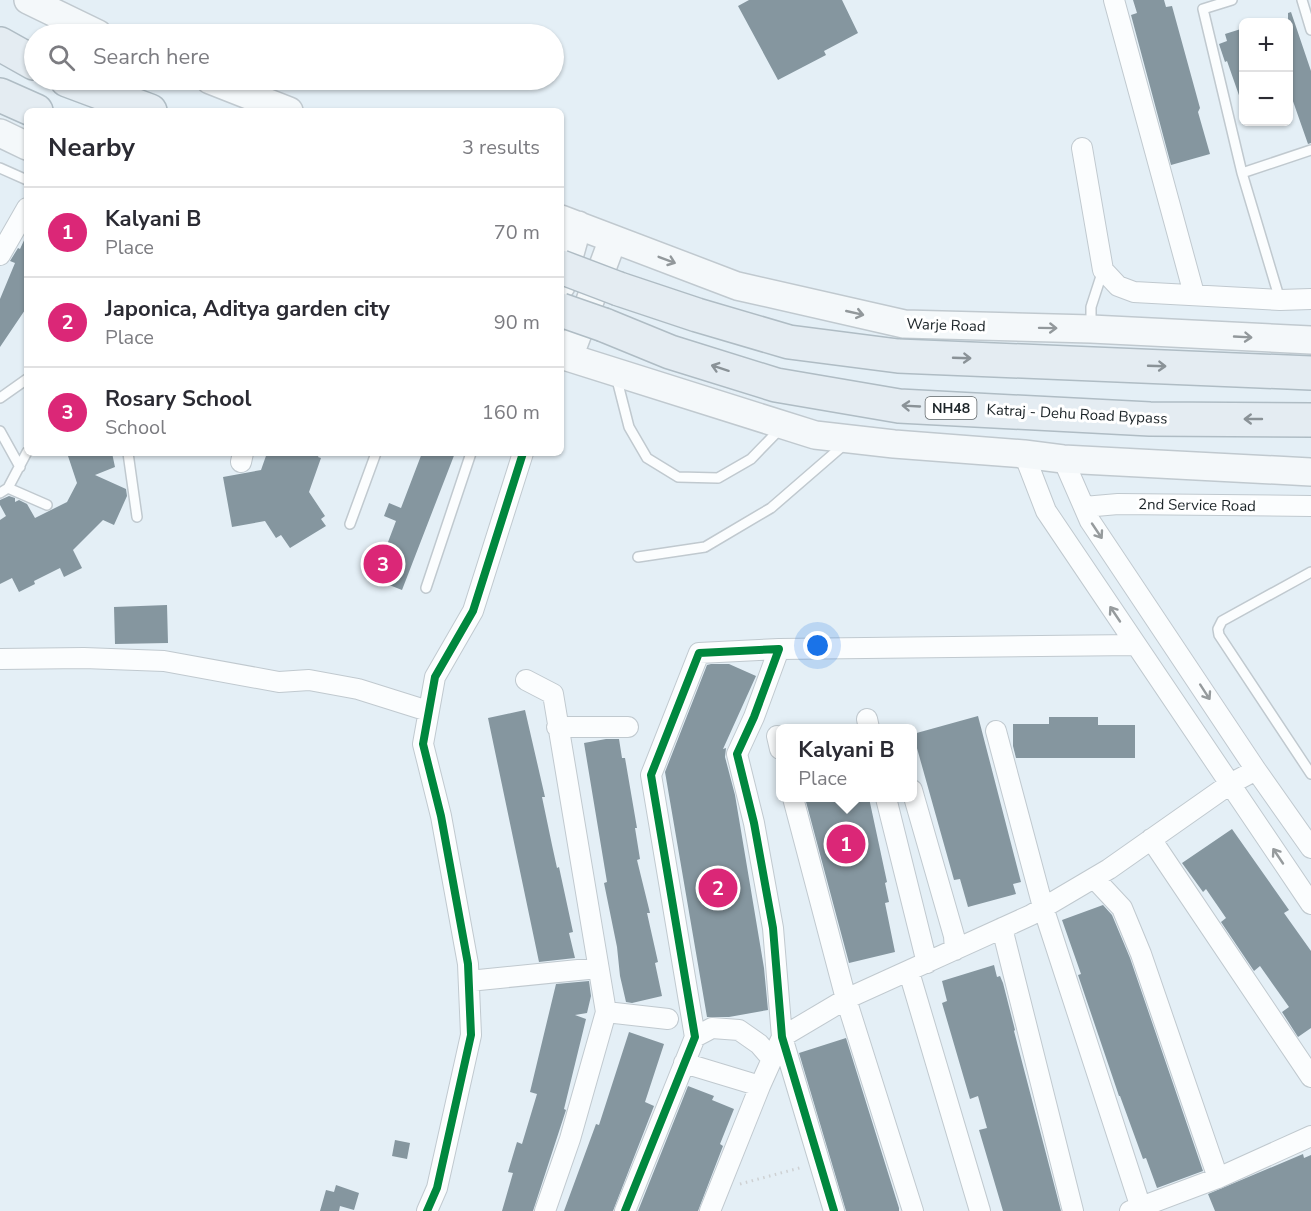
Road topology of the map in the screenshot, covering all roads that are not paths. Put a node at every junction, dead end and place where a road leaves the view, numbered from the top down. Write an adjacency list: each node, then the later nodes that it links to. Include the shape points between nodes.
1 (28, 0): 5 (street)
2 (1114, 0): 29 (street)
3 (1232, 0): 20 (lane, via 1203,9)
4 (1302, 0): 6 (lane)
5 (77, 24)
6 (1311, 30)
7 (0, 44): 8 (highway)
8 (24, 57)
9 (94, 90): 13 (highway)
10 (235, 90): 14 (street)
11 (0, 95): 12 (highway)
12 (29, 108)
13 (142, 108)
14 (281, 108)
15 (0, 133): 16 (street)
16 (24, 145)
17 (1082, 148): 28 (street)
18 (1311, 150): 20 (lane)
19 (0, 168): 21 (lane)
20 (1242, 173): 31 (lane)
21 (24, 179)
22 (24, 213): 25 (street)
23 (570, 222): 24 (street, Warje Road); 26 (street)
24 (613, 239): 33 (street, Warje Road, one-way to 33, via 737,286 904,324); 35 (street)
25 (0, 255)
26 (564, 265)
27 (564, 268): 37 (highway, one-way to 37, bridge, via 789,342 898,356)
28 (1103, 270): 29 (street, via 1118,286 1134,292); 33 (lane, via 1091,307)
29 (1194, 294): 31 (street)
30 (1311, 299): 31 (street)
31 (1280, 300)
32 (564, 311): 40 (highway, Katraj - Dehu Road Bypass / NH48, one-way to 32, bridge, via 1150,419 899,406 776,386 670,352)
33 (1091, 329): 34 (street, Warje Road, one-way to 34)
34 (1311, 340)
35 (564, 361): 36 (street)
36 (614, 370): 41 (street); 41 (lane, via 629,427 647,458 678,477 718,478 751,459)
37 (1311, 373)
38 (24, 381): 39 (lane)
39 (0, 398)
40 (1311, 420)
41 (784, 425): 43 (street, via 815,435)
42 (0, 431): 51 (lane)
43 (850, 439): 44 (street); 59 (lane, via 771,508 705,547)
44 (1024, 454): 50 (street); 62 (street, one-way to 44, via 1046,511)
45 (25, 456): 51 (lane)
46 (128, 456): 57 (lane)
47 (374, 456): 58 (lane)
48 (470, 456): 61 (lane)
49 (522, 456): 66 (street, via 473,611 435,677)
50 (1063, 459): 52 (street); 56 (street)
51 (20, 467): 53 (lane)
52 (1311, 472)
53 (4, 490): 54 (lane)
54 (47, 505)
55 (1311, 506): 56 (street, 2nd Service Road)
56 (1084, 507): 70 (street, one-way to 70)
57 (137, 517)
58 (350, 524)
59 (638, 556)
60 (1311, 572): 71 (lane, via 1222,621 1218,629)
61 (426, 588)
62 (1136, 645): 63 (street); 72 (street)
63 (779, 649): 90 (street, via 699,653 651,775); 91 (street, via 737,754 773,928)
64 (0, 659): 66 (street, via 164,661 279,682 309,680 358,689)
65 (526, 680): 67 (street, via 553,694)
66 (428, 711): 86 (street, via 423,744 441,816)
67 (558, 726): 68 (street); 84 (street)
68 (628, 727)
69 (996, 731): 80 (street)
70 (1256, 770): 72 (street); 77 (street)
71 (1311, 774)
72 (1230, 784): 76 (street); 79 (street, one-way to 72)
73 (794, 802): 87 (street)
74 (887, 802): 83 (street)
75 (915, 802): 82 (street)
76 (1151, 839): 78 (street); 94 (street)
77 (1311, 848)
78 (1094, 878): 80 (street); 97 (street, via 1122,908)
79 (1311, 904)
80 (1043, 907): 81 (street); 98 (street)
81 (1002, 928): 82 (street); 106 (street)
82 (955, 950): 83 (street)
83 (927, 963): 85 (street)
84 (598, 968): 86 (street); 88 (street)
85 (909, 972): 87 (street); 105 (street)
86 (469, 981): 99 (street, via 471,1035 437,1188)
87 (846, 999): 91 (street); 104 (street)
88 (606, 1012): 89 (street); 100 (street)
89 (668, 1019)
90 (694, 1037): 92 (street, via 712,1028 738,1030); 93 (street)
91 (783, 1037): 92 (street); 103 (street)
92 (772, 1059): 95 (street)
93 (684, 1063): 95 (street); 101 (street)
94 (1311, 1077)
95 (760, 1086): 102 (street)
96 (1311, 1136): 97 (street)
97 (1218, 1178): 98 (street)
98 (1135, 1209)
99 (427, 1211)
100 (545, 1211)
101 (625, 1211)
102 (710, 1211)
103 (834, 1211)
104 (913, 1211)
105 (980, 1211)
106 (1074, 1211)

